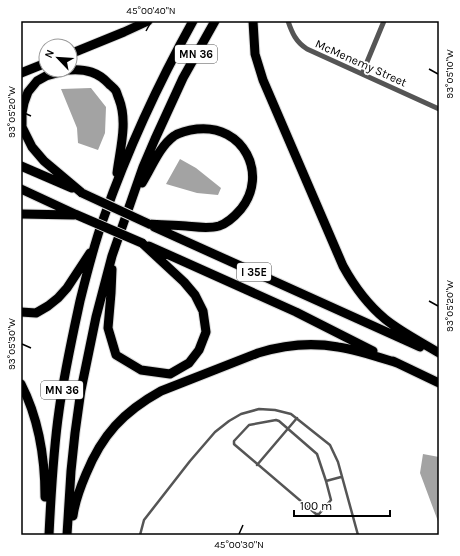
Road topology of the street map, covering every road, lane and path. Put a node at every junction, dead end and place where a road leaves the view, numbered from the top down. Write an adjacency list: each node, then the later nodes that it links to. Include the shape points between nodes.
1 (148, 21): 7 (highway)
2 (193, 21): 15 (highway, MN 36, via 148,109)
3 (214, 21): 18 (highway, MN 36, via 168,108)
4 (253, 21): 26 (highway, via 255,54 263,80 354,286 385,319)
5 (288, 21): 11 (street, McMenemy Street, via 300,45)
6 (384, 21): 11 (street)
7 (78, 51)
8 (38, 66): 10 (highway)
9 (78, 70): 15 (highway, via 92,72 105,80 116,91 122,107 122,137)
10 (21, 73)
11 (362, 74): 13 (street, McMenemy Street)
12 (42, 78): 17 (highway, via 28,92 22,113 22,127 32,147)
13 (439, 109)
14 (21, 166): 17 (highway, I 35E)
15 (115, 188): 23 (highway, MN 36)
16 (21, 189): 20 (highway, I 35E)
17 (82, 193): 21 (highway, I 35E, bridge)
18 (131, 202): 21 (highway, via 166,144 184,130 212,128 238,142 251,162 253,173 248,199 234,217 221,225 206,228); 24 (highway, MN 36)
19 (21, 214): 20 (highway)
20 (75, 215): 22 (highway, I 35E, bridge)
21 (151, 225): 26 (highway, I 35E)
22 (145, 245): 24 (highway, via 188,286 203,311 206,332 199,350 189,364 170,374 141,370 116,355 108,328); 27 (highway, I 35E, via 296,312)
23 (94, 247): 25 (highway, via 58,298 36,313); 35 (highway, MN 36, via 69,351 59,411)
24 (112, 256): 36 (highway, MN 36, via 96,317 79,405 71,471)
25 (21, 312)
26 (439, 355)
27 (398, 363): 28 (highway, I 35E); 36 (highway, via 338,347 307,344 290,346 258,353 161,391 126,415 98,449 79,489)
28 (439, 383)
29 (21, 384): 35 (highway, via 31,408 44,467)
30 (297, 418): 31 (lane); 33 (lane, via 330,445 338,462); 37 (lane, via 280,411 259,409 228,421 215,432 160,499 144,520)
31 (288, 429): 32 (lane); 32 (lane, via 276,420 251,424 234,441 234,444); 34 (lane, via 317,454)
32 (258, 465): 34 (lane, via 316,514 319,514 331,500)
33 (341, 477): 34 (lane); 38 (lane)
34 (326, 481)
35 (47, 535)
36 (69, 535)
37 (140, 535)
38 (358, 535)

